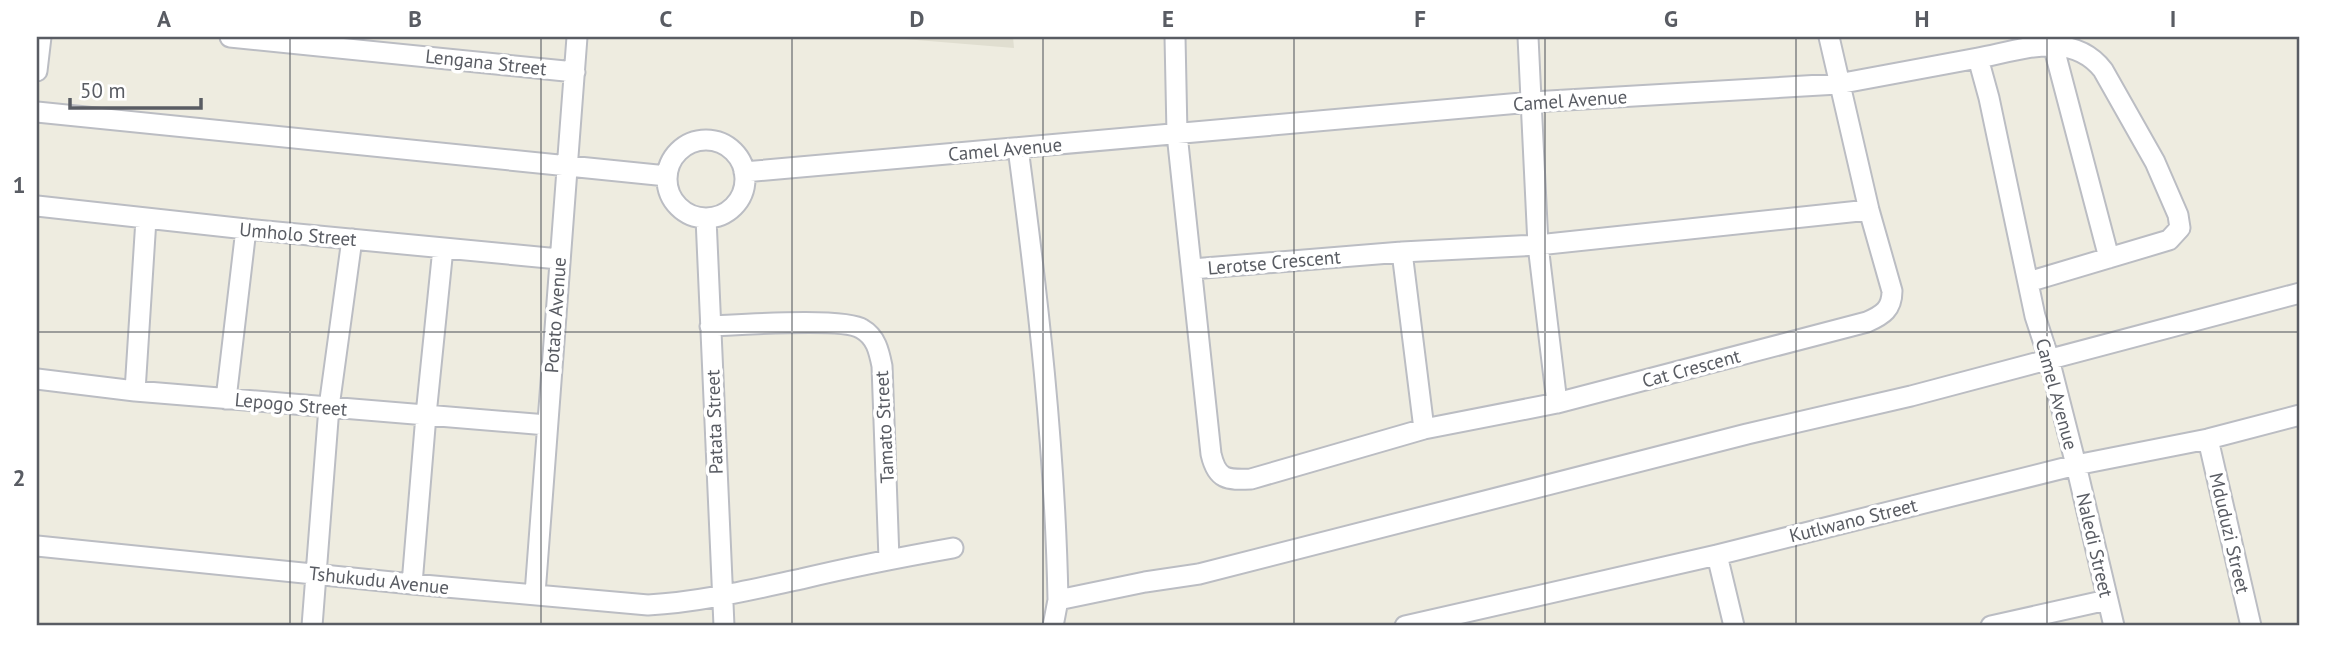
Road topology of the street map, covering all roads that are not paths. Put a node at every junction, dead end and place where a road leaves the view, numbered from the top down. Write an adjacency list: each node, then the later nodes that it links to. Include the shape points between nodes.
1 (41, 37): 9 (street)
2 (230, 37): 10 (street, Lengana Street)
3 (577, 37): 10 (street, Potato Avenue)
4 (1175, 37): 14 (street)
5 (1528, 37): 12 (street)
6 (1829, 37): 11 (street, Cat Crescent)
7 (2052, 41): 8 (street); 28 (street); 28 (street, via 2083,51 2103,70 2155,162 2178,215 2180,228 2169,240)
8 (1978, 58): 11 (street, Camel Avenue); 31 (street, Camel Avenue)
9 (37, 71)
10 (575, 72): 16 (street, Potato Avenue)
11 (1838, 84): 12 (street, Camel Avenue); 20 (street, Cat Crescent)
12 (1532, 102): 14 (street, Camel Avenue); 25 (street)
13 (37, 112): 16 (street)
14 (1177, 134): 15 (street, Camel Avenue); 30 (street)
15 (1018, 148): 17 (street, Camel Avenue); 54 (street, via 1051,433)
16 (567, 165): 18 (street); 29 (street, Potato Avenue)
17 (744, 172): 18 (street, via 742,163 724,144 699,140 676,153); 21 (street, via 739,200 719,216)
18 (667, 176): 21 (street, via 668,190 682,211)
19 (37, 206): 22 (street, Umholo Street)
20 (1869, 210): 25 (street, Lerotse Crescent); 38 (street, Cat Crescent, via 1892,291 1892,302 1881,316)
21 (706, 218): 33 (street, Patata Street)
22 (146, 219): 23 (street, Umholo Street); 36 (street)
23 (246, 229): 24 (street, Umholo Street); 37 (street)
24 (352, 239): 26 (street, Umholo Street); 39 (street)
25 (1538, 245): 27 (street, Lerotse Crescent); 38 (street)
26 (443, 248): 29 (street, Umholo Street); 40 (street)
27 (1402, 252): 30 (street, Lerotse Crescent); 43 (street)
28 (2109, 258): 31 (street)
29 (559, 259): 42 (street, Potato Avenue)
30 (1192, 269): 43 (street, Lerotse Crescent, via 1211,454 1221,475 1238,480 1272,475)
31 (2028, 282): 34 (street, Camel Avenue)
32 (2300, 293): 34 (street)
33 (710, 326): 49 (street, Tamato Street, via 835,323 861,327 871,336 879,347 883,376); 53 (street, Patata Street)
34 (2049, 359): 45 (street, Camel Avenue); 54 (street, via 1199,574)
35 (37, 379): 36 (street, Lepogo Street)
36 (135, 391): 37 (street, Lepogo Street)
37 (226, 398): 39 (street, Lepogo Street)
38 (1557, 403): 43 (street, Lerotse Crescent)
39 (329, 407): 40 (street, Lepogo Street); 50 (street)
40 (426, 415): 42 (street, Lepogo Street); 51 (street)
41 (2300, 415): 44 (street, Kutlwano Street)
42 (547, 425): 52 (street, Potato Avenue)
43 (1424, 429)
44 (2208, 439): 45 (street, Kutlwano Street); 63 (street, Mduduzi Street)
45 (2076, 464): 48 (street, Kutlwano Street); 55 (street, Naledi Street)
46 (37, 546): 50 (street, Tshukudu Avenue)
47 (953, 548): 49 (street)
48 (1717, 555): 59 (street, Kutlwano Street); 60 (street)
49 (889, 559): 53 (street)
50 (317, 573): 51 (street, Tshukudu Avenue); 56 (street)
51 (412, 584): 52 (street, Tshukudu Avenue)
52 (535, 594): 53 (street, Tshukudu Avenue, via 648,605)
53 (721, 596): 57 (street, Patata Street)
54 (1058, 600): 58 (street)
55 (2107, 600): 61 (street); 62 (street, Naledi Street)
56 (312, 626)
57 (724, 626)
58 (1053, 626)
59 (1405, 626)
60 (1734, 626)
61 (1991, 626)
62 (2114, 626)
63 (2252, 626)

